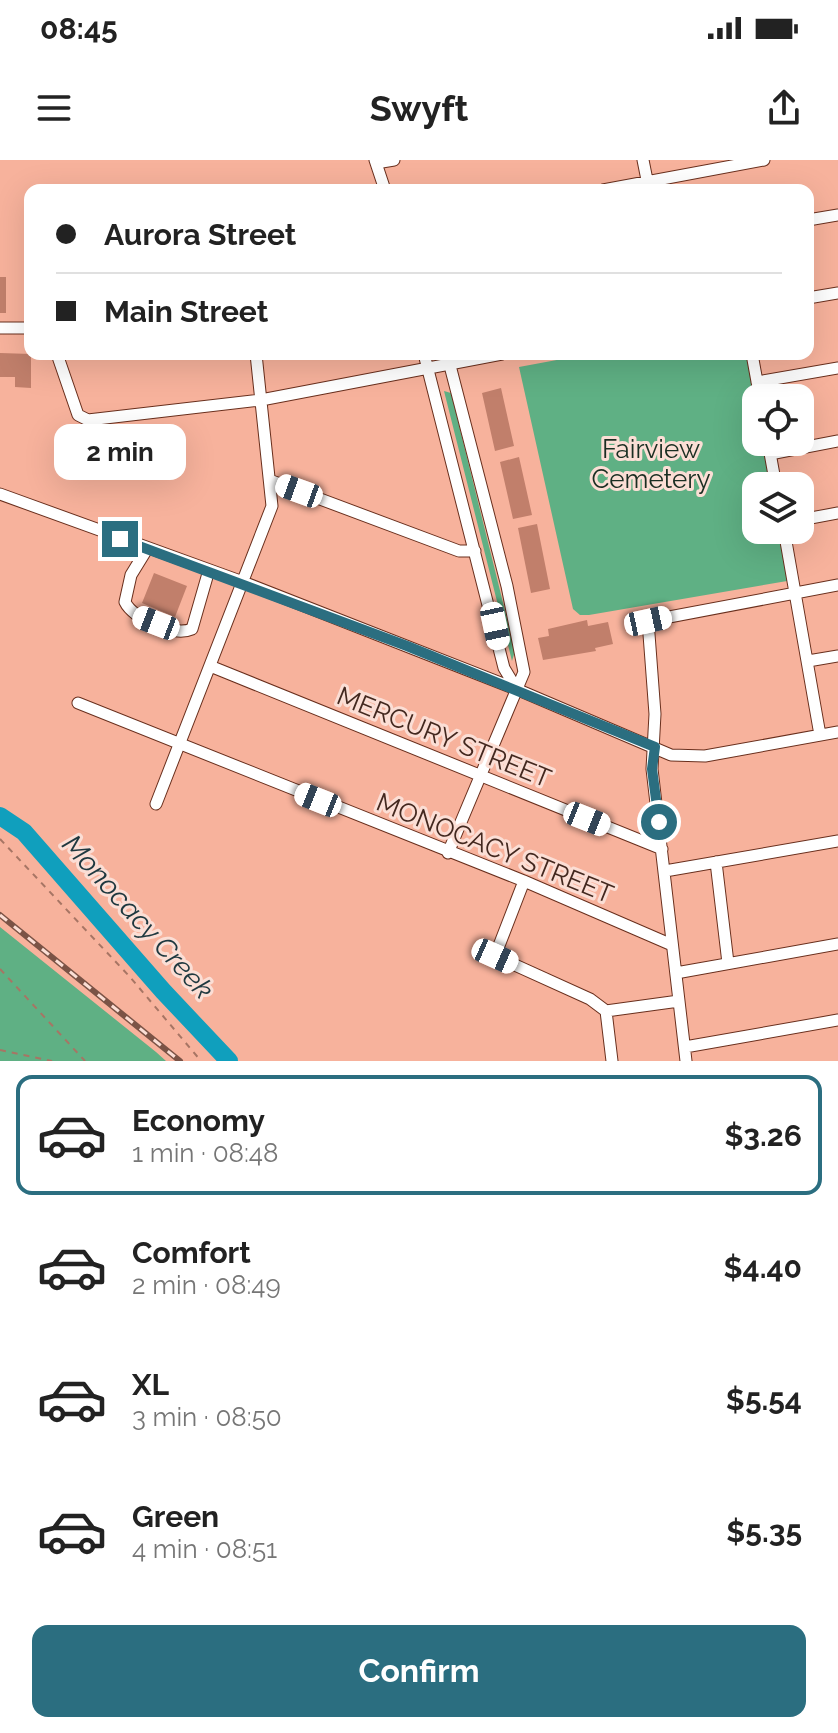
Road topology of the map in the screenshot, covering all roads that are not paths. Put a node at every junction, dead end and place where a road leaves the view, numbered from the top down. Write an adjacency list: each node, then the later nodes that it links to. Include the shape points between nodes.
1 (394, 160): 4 (street)
2 (643, 160): 6 (street)
3 (764, 160): 7 (street)
4 (376, 162): 5 (street)
5 (383, 184)
6 (648, 184)
7 (657, 184)
8 (838, 215): 9 (street)
9 (814, 219)
10 (838, 293): 11 (street)
11 (814, 297)
12 (0, 328): 13 (street)
13 (24, 328)
14 (59, 360): 23 (street, via 78,415 88,420)
15 (257, 360): 23 (street)
16 (426, 360): 20 (street)
17 (446, 360): 20 (street)
18 (448, 360): 40 (street, via 521,649 524,672)
19 (753, 360): 22 (street)
20 (428, 368): 23 (street); 32 (street)
21 (838, 368): 22 (street)
22 (757, 382)
23 (261, 400): 26 (street)
24 (838, 441): 25 (street)
25 (814, 443)
26 (272, 481): 32 (street, via 459,551); 34 (street, via 272,506)
27 (0, 494): 31 (street)
28 (838, 513): 29 (street)
29 (814, 517)
30 (786, 544): 36 (street)
31 (147, 549): 33 (street); 33 (street, via 131,575 125,602 130,612 176,630 192,629)
32 (475, 551): 40 (street, via 504,668)
33 (209, 570): 34 (street)
34 (243, 582): 39 (street); 40 (street)
35 (838, 585): 36 (street)
36 (795, 593): 38 (street); 45 (street, via 648,621)
37 (838, 656): 38 (street)
38 (808, 661): 43 (street)
39 (210, 666): 44 (street); 46 (street, MERCURY STREET)
40 (516, 689): 45 (street); 46 (street)
41 (78, 703): 44 (street, MONOCACY STREET)
42 (838, 732): 43 (street)
43 (820, 735): 45 (street, via 688,758)
44 (180, 745): 47 (street); 50 (street, MONOCACY STREET)
45 (655, 747): 49 (street, via 652,769)
46 (481, 776): 49 (street, MERCURY STREET); 50 (street)
47 (156, 804)
48 (838, 841): 51 (street)
49 (662, 849): 52 (street)
50 (448, 853): 53 (street, MONOCACY STREET)
51 (716, 862): 52 (street); 56 (street)
52 (665, 871): 55 (street)
53 (524, 881): 55 (street, MONOCACY STREET); 59 (street, via 495,956)
54 (838, 944): 56 (street)
55 (672, 945): 57 (street)
56 (728, 963): 57 (street)
57 (676, 973): 58 (street)
58 (679, 1001): 59 (street); 61 (street)
59 (606, 1011): 62 (street)
60 (838, 1020): 61 (street)
61 (685, 1047): 63 (street)
62 (612, 1061)
63 (686, 1061)

